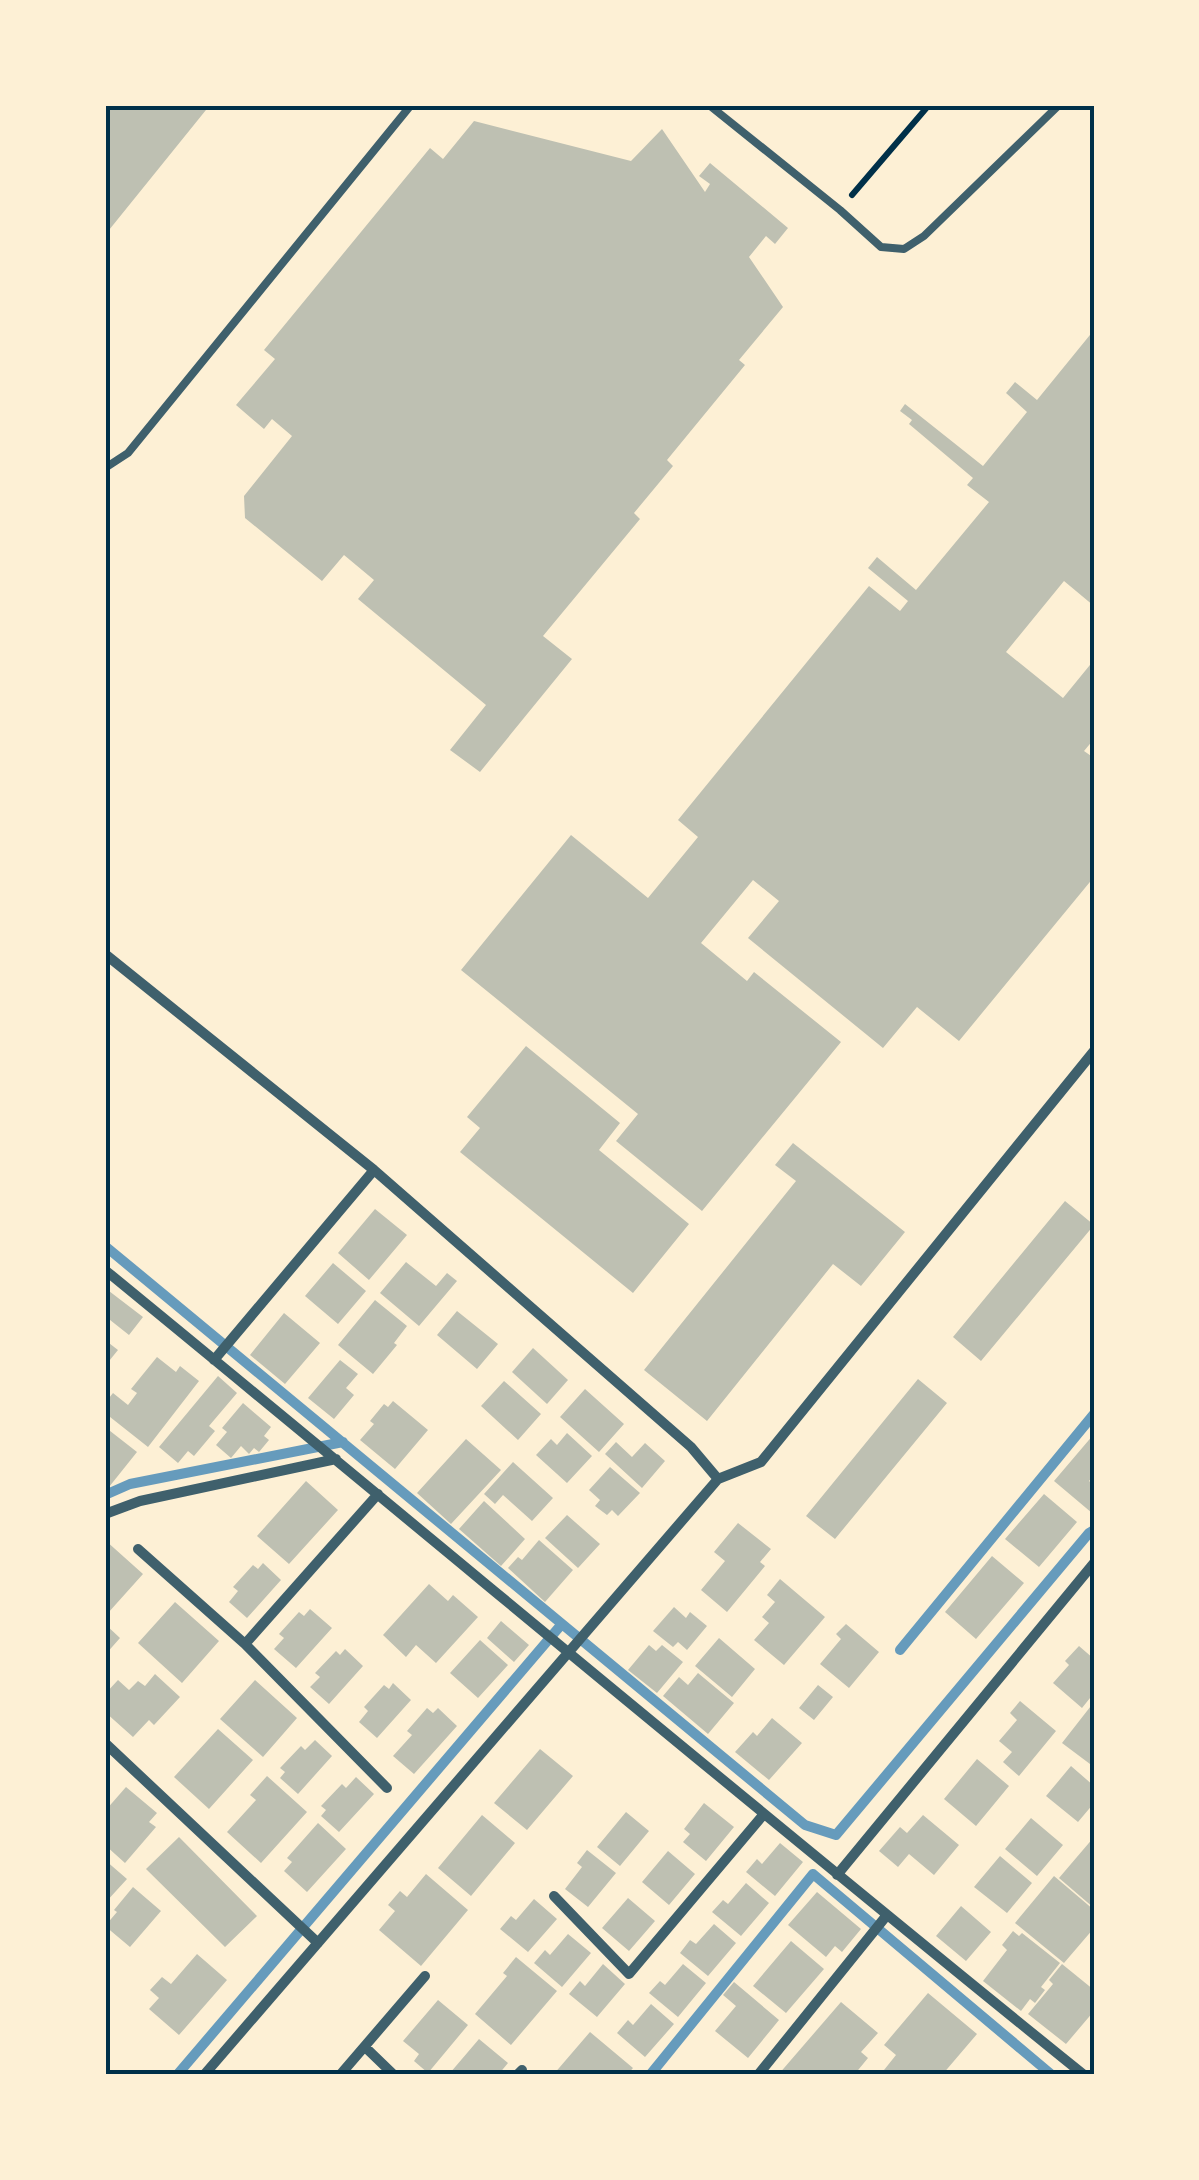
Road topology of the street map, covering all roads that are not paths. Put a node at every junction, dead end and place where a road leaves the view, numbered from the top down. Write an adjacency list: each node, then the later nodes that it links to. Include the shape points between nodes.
1 (411, 105): 4 (lane, via 128,453)
2 (709, 105): 3 (lane, via 881,247 904,250)
3 (1059, 105)
4 (105, 468)
5 (105, 954): 7 (street)
6 (1094, 1051): 11 (street, via 761,1462)
7 (374, 1170): 9 (street); 11 (street, via 692,1447)
8 (105, 1270): 9 (street)
9 (218, 1356): 10 (street)
10 (332, 1456): 12 (street); 13 (street)
11 (718, 1480): 17 (street)
12 (378, 1494): 16 (street); 17 (street)
13 (105, 1514)
14 (138, 1549): 16 (street)
15 (1094, 1563): 21 (street)
16 (244, 1644): 19 (street)
17 (571, 1649): 20 (street); 24 (street)
18 (105, 1742): 24 (street)
19 (386, 1788)
20 (764, 1814): 21 (street); 22 (street, via 630,1974)
21 (838, 1874): 23 (street)
22 (554, 1896)
23 (886, 1915): 30 (street); 31 (street)
24 (314, 1939): 27 (street)
25 (424, 1976): 26 (street)
26 (365, 2047): 28 (street); 29 (street)
27 (204, 2075)
28 (340, 2075)
29 (394, 2075)
30 (758, 2075)
31 (1084, 2075)

